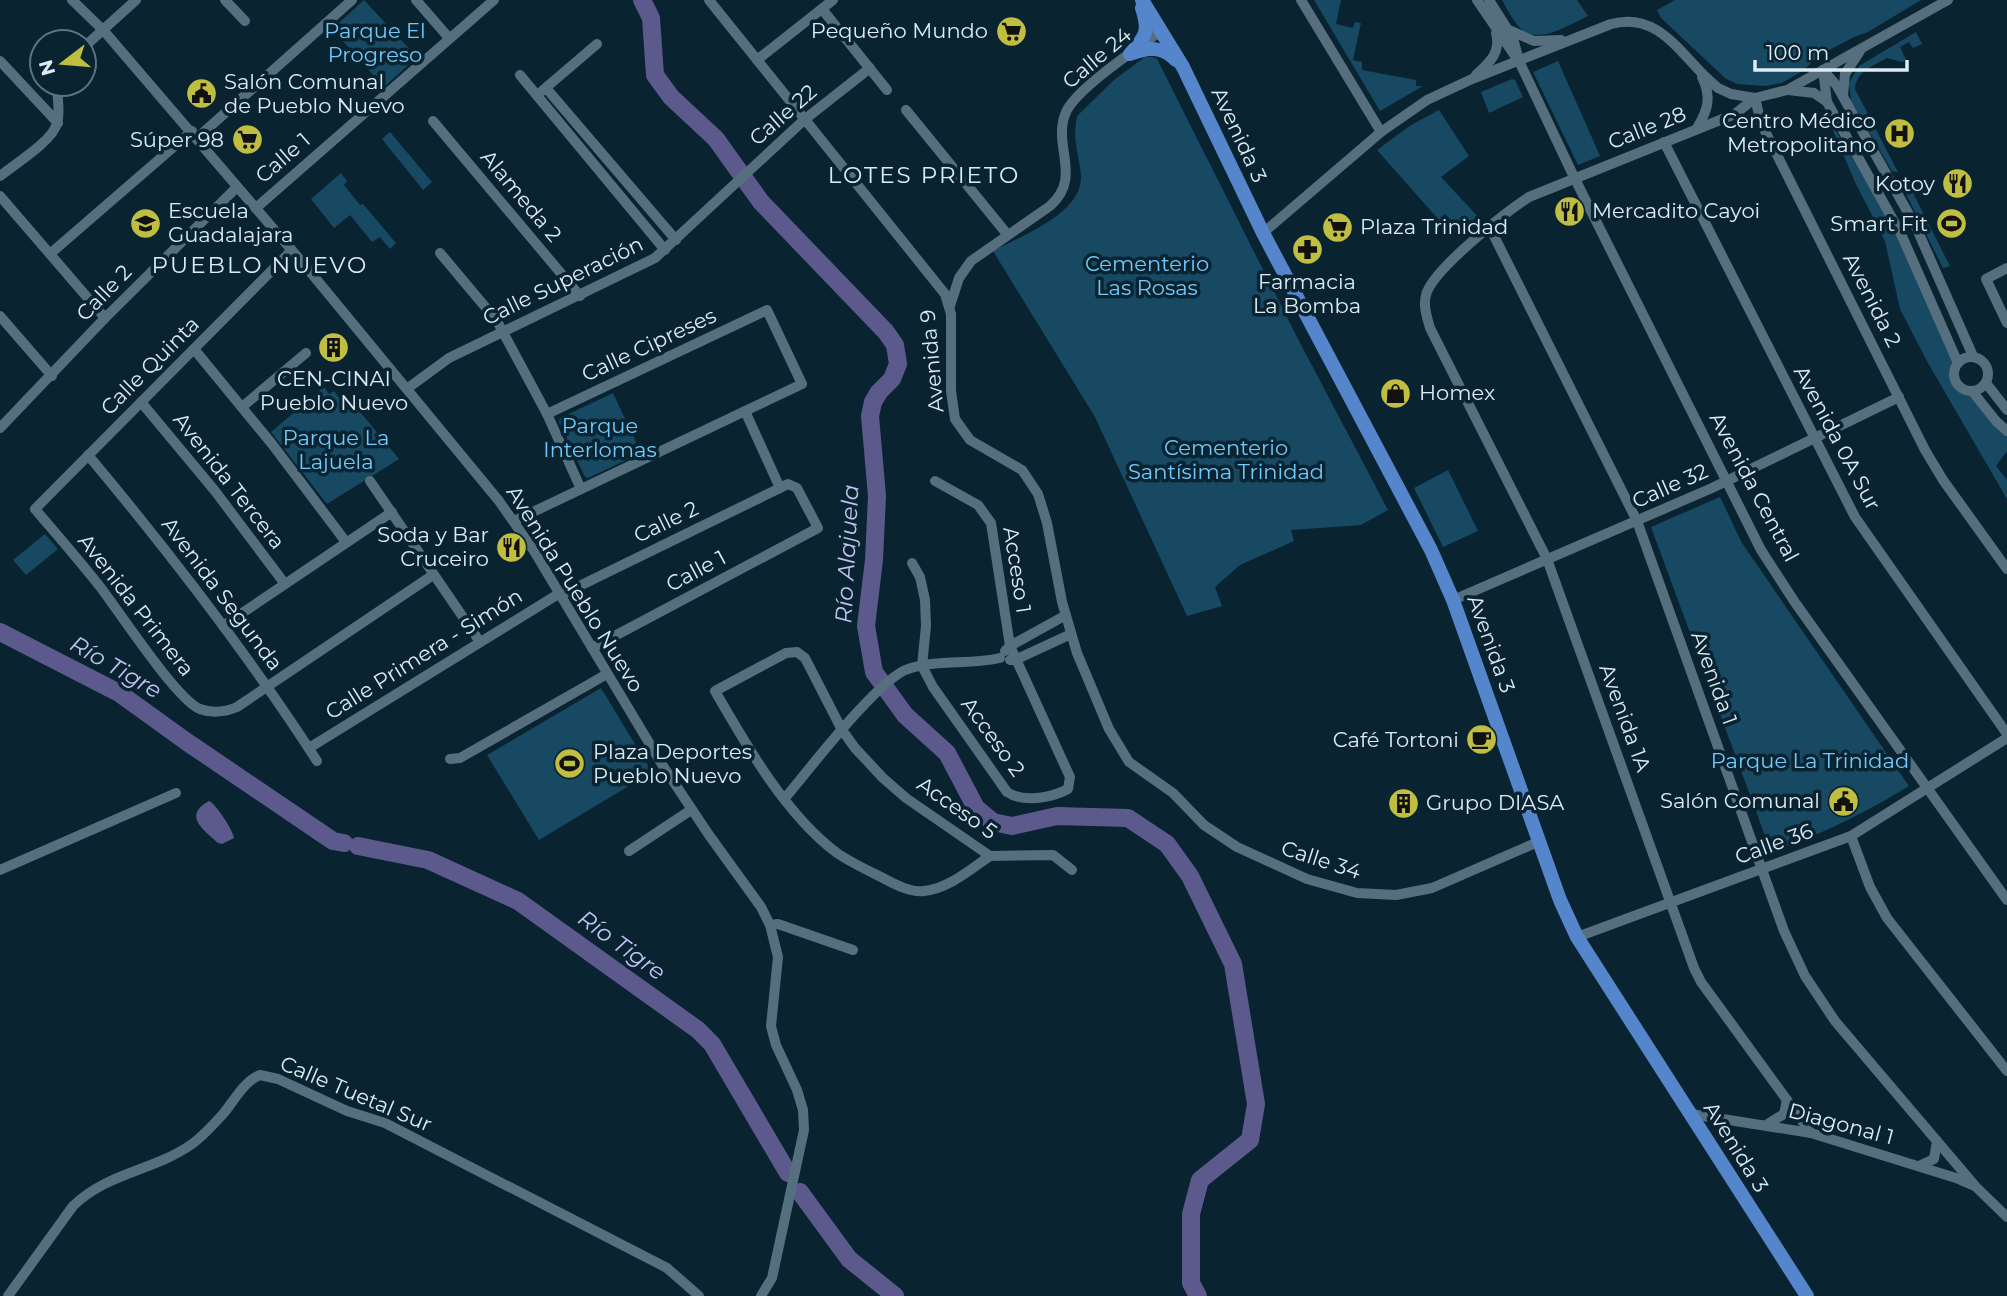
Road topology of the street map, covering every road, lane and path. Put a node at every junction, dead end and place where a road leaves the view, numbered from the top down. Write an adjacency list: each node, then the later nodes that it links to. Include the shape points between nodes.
1 (72, 0): 23 (street, Avenida Pueblo Nuevo)
2 (136, 0): 23 (street)
3 (225, 0): 20 (street)
4 (352, 0): 54 (street)
5 (416, 0): 25 (street)
6 (494, 0): 25 (street, Calle 1)
7 (710, 0): 32 (street, Avenida 9)
8 (833, 0): 17 (street)
9 (1141, 0): 22 (main road, Avenida 3); 30 (main road, via 1147,27)
10 (1301, 0): 53 (street)
11 (1477, 0): 19 (street, Avenida Central)
12 (1483, 0): 28 (street)
13 (1489, 0): 19 (street, Avenida Central)
14 (1495, 0): 19 (street)
15 (1934, 0): 18 (street)
16 (1948, 0): 18 (street, Calle 28)
17 (822, 9): 32 (street); 36 (street)
18 (1925, 13): 29 (street, Calle 28)
19 (1494, 18): 21 (street, Avenida Central); 34 (street, Avenida Central); 40 (street, via 1497,50)
20 (244, 20)
21 (1507, 29): 26 (street, via 1534,41); 28 (street, Avenida Central)
22 (1162, 30): 30 (street, Calle 24); 35 (main road, Avenida 3)
23 (104, 31): 24 (street); 54 (street, Avenida Pueblo Nuevo)
24 (98, 36)
25 (449, 38): 61 (street, Calle 1)
26 (1574, 39): 31 (street); 38 (street, via 1630,20 1652,26)
27 (597, 44): 43 (street)
28 (1515, 48): 31 (street); 34 (street, Avenida Central)
29 (1862, 48): 37 (street, Calle 28); 44 (street, via 1845,74)
30 (1130, 54): 35 (main road, via 1162,50); 64 (street, Calle 24, via 1067,110 1062,137 1067,171 1061,195)
31 (1532, 56): 34 (street)
32 (757, 60): 49 (street, Avenida 9)
33 (0, 61): 51 (street)
34 (1519, 61): 40 (street); 57 (street, Avenida Central)
35 (1183, 67): 63 (main road, Avenida 3)
36 (870, 68): 41 (street); 49 (street, Calle 22)
37 (1823, 69): 42 (street, Calle 28); 44 (street); 47 (street)
38 (1699, 71): 46 (street, via 1724,91); 52 (street, via 1709,99)
39 (520, 75): 43 (street)
40 (1472, 79): 53 (street, via 1427,100)
41 (887, 90)
42 (1787, 90): 46 (street, Calle 28); 47 (street, via 1814,93)
43 (541, 92): 65 (street); 67 (street)
44 (1843, 96): 74 (street, via 1916,227)
45 (58, 98): 51 (street)
46 (1755, 98): 52 (street, Calle 28, via 1735,114); 90 (street, Avenida 2, via 1761,123)
47 (1827, 102): 76 (street, via 1901,234)
48 (906, 110): 64 (street)
49 (804, 120): 59 (street, Calle 22); 72 (street, Avenida 9)
50 (433, 121): 73 (street, Alameda 2)
51 (58, 123): 56 (street, via 46,139)
52 (1697, 128): 55 (street, Calle 28)
53 (1381, 132): 63 (street)
54 (195, 135): 58 (street, Avenida Pueblo Nuevo); 68 (street)
55 (1664, 142): 57 (street, Calle 28); 98 (street, Avenida 0A Sur)
56 (0, 176)
57 (1574, 177): 62 (street, Calle 28, via 1529,197); 102 (street, Avenida Central)
58 (237, 187): 61 (street, Avenida Pueblo Nuevo); 79 (street, Calle 2)
59 (724, 193): 65 (street, Calle Superación)
60 (0, 196): 68 (street)
61 (256, 208): 66 (street, Avenida Pueblo Nuevo)
62 (1490, 228): 75 (street, Calle 28, via 1437,275); 107 (street, Avenida 1)
63 (1263, 233): 116 (main road, Avenida 3, via 1417,521)
64 (1007, 234): 71 (street, Calle 24, via 976,256)
65 (676, 240): 67 (street, Calle Superación)
66 (292, 250): 82 (street, Calle Quinta); 88 (street, Avenida Pueblo Nuevo)
67 (665, 250): 73 (street, Calle Superación)
68 (51, 253): 79 (street)
69 (440, 253): 81 (street)
70 (2007, 268): 80 (street, via 1986,279)
71 (959, 278): 72 (street, via 949,285); 77 (street, Calle 24)
72 (935, 280): 77 (street, Avenida 9)
73 (579, 296): 81 (street, Calle Superación)
74 (1947, 298): 76 (street); 84 (street)
75 (1425, 302): 110 (street, Avenida 1A, via 1430,328)
76 (1933, 304): 85 (street)
77 (950, 306): 117 (street, Avenida 9, via 955,419 970,440 1014,465 1032,482 1045,515)
78 (0, 316): 86 (street)
79 (105, 318): 86 (street, Calle 2)
80 (2007, 323)
81 (503, 332): 88 (street, Calle Superación, via 440,363); 95 (street)
82 (194, 349): 91 (street, Calle Quinta); 92 (street)
83 (306, 353): 92 (street)
84 (1973, 356): 85 (street); 87 (street, via 1988,368)
85 (1958, 363): 89 (street, via 1956,382)
86 (52, 376): 96 (street, Calle 2)
87 (1986, 383): 89 (street); 93 (street)
88 (408, 388): 108 (street, Avenida Pueblo Nuevo)
89 (1972, 391): 97 (street)
90 (1899, 397): 98 (street, Calle 32); 112 (street, Avenida 2, via 1935,467)
91 (141, 402): 99 (street, Calle Quinta); 114 (street, Avenida Tercera)
92 (242, 407): 109 (street)
93 (2007, 410)
94 (745, 411): 95 (street, Calle Cipreses, via 802,384 767,310); 103 (street); 104 (street)
95 (547, 414): 104 (street)
96 (0, 428)
97 (2007, 431)
98 (1815, 439): 102 (street, Calle 32); 127 (street, Avenida 0A Sur, via 1872,543)
99 (88, 455): 105 (street, Calle Quinta); 118 (street, Avenida Segunda)
100 (370, 481): 106 (street)
101 (935, 481): 122 (street, Acceso 1, via 978,505 991,523)
102 (1727, 482): 107 (street, Calle 32); 131 (street, Avenida Central, via 1794,601)
103 (784, 486): 115 (street, Calle 2); 121 (street, Calle 1, via 797,488 818,528)
104 (581, 489): 108 (street)
105 (35, 509): 125 (street, Avenida Primera, via 181,695 201,709 226,712)
106 (392, 512): 109 (street); 113 (street)
107 (1637, 521): 110 (street, Calle 32); 140 (street, Avenida 1)
108 (514, 522): 115 (street, Avenida Pueblo Nuevo)
109 (346, 542): 114 (street)
110 (1547, 559): 116 (street, Calle 32); 144 (street, Avenida 1A)
111 (912, 563): 123 (street, via 925,600)
112 (2007, 569)
113 (433, 575): 120 (street); 125 (street)
114 (285, 584): 118 (street)
115 (561, 594): 120 (street, Calle Primera - Simón); 121 (street, Avenida Pueblo Nuevo)
116 (1453, 600): 137 (main road, Avenida 3)
117 (1066, 615): 119 (street, Avenida 9); 122 (street)
118 (223, 626): 125 (street, Avenida Segunda)
119 (1071, 634): 122 (street); 135 (street, Avenida 9, via 1122,753)
120 (480, 642): 128 (street, Calle Primera - Simón)
121 (592, 648): 124 (street, Avenida Pueblo Nuevo)
122 (1012, 653): 123 (street); 123 (street, Acceso 2, via 1070,777 1068,789 1060,793 1025,799 1007,792)
123 (922, 666): 126 (street, via 895,677)
124 (607, 674): 129 (street); 134 (street, Avenida Pueblo Nuevo)
125 (267, 686): 128 (street, Avenida Segunda)
126 (842, 730): 133 (street); 133 (street, Acceso 5, via 805,658 797,652 786,653 715,691 752,756); 139 (street, Acceso 5, via 906,798)
127 (2007, 736): 131 (street, Calle 36)
128 (309, 748): 130 (street, Avenida Segunda)
129 (450, 760)
130 (317, 761)
131 (1928, 789): 136 (street, Calle 36); 143 (street, Avenida Central)
132 (176, 793): 141 (street)
133 (785, 798): 139 (street, via 836,852 911,891 939,887)
134 (691, 810): 138 (street); 145 (street, Avenida Pueblo Nuevo)
135 (1213, 832): 137 (street, Calle 34, via 1267,863 1307,879 1376,895 1433,888)
136 (1851, 836): 140 (street, Calle 36); 148 (street, via 1882,910)
137 (1540, 841): 146 (main road, Avenida 3)
138 (629, 852)
139 (990, 856): 142 (street, Acceso 5, via 1053,855)
140 (1762, 869): 144 (street, Calle 36); 153 (street, Avenida 1, via 1784,931 1820,1001)
141 (0, 870)
142 (1072, 870)
143 (2007, 900)
144 (1670, 902): 146 (street, Calle 36); 149 (street, Avenida 1A, via 1697,975)
145 (770, 925): 147 (street); 159 (street, Avenida Pueblo Nuevo, via 778,957 771,1026 800,1100 804,1130 772,1278)
146 (1577, 937): 150 (main road, Avenida 3)
147 (853, 950)
148 (2007, 1071)
149 (1787, 1100): 151 (street, via 1784,1114); 152 (street, Avenida 1A)
150 (1691, 1114): 151 (street, Diagonal 1); 160 (main road, Avenida 3)
151 (1766, 1125): 152 (street, Diagonal 1)
152 (1811, 1133): 154 (street, Diagonal 1)
153 (1937, 1141): 154 (street, via 1934,1159); 155 (street, Avenida 1)
154 (1918, 1166): 155 (street, Diagonal 1)
155 (1976, 1187): 156 (street, Avenida 1)
156 (2007, 1217)
157 (8, 1296): 158 (street, Calle Tuetal Sur, via 86,1194 192,1143 260,1075 385,1123 667,1268)
158 (699, 1296)
159 (761, 1296)
160 (1807, 1296)

